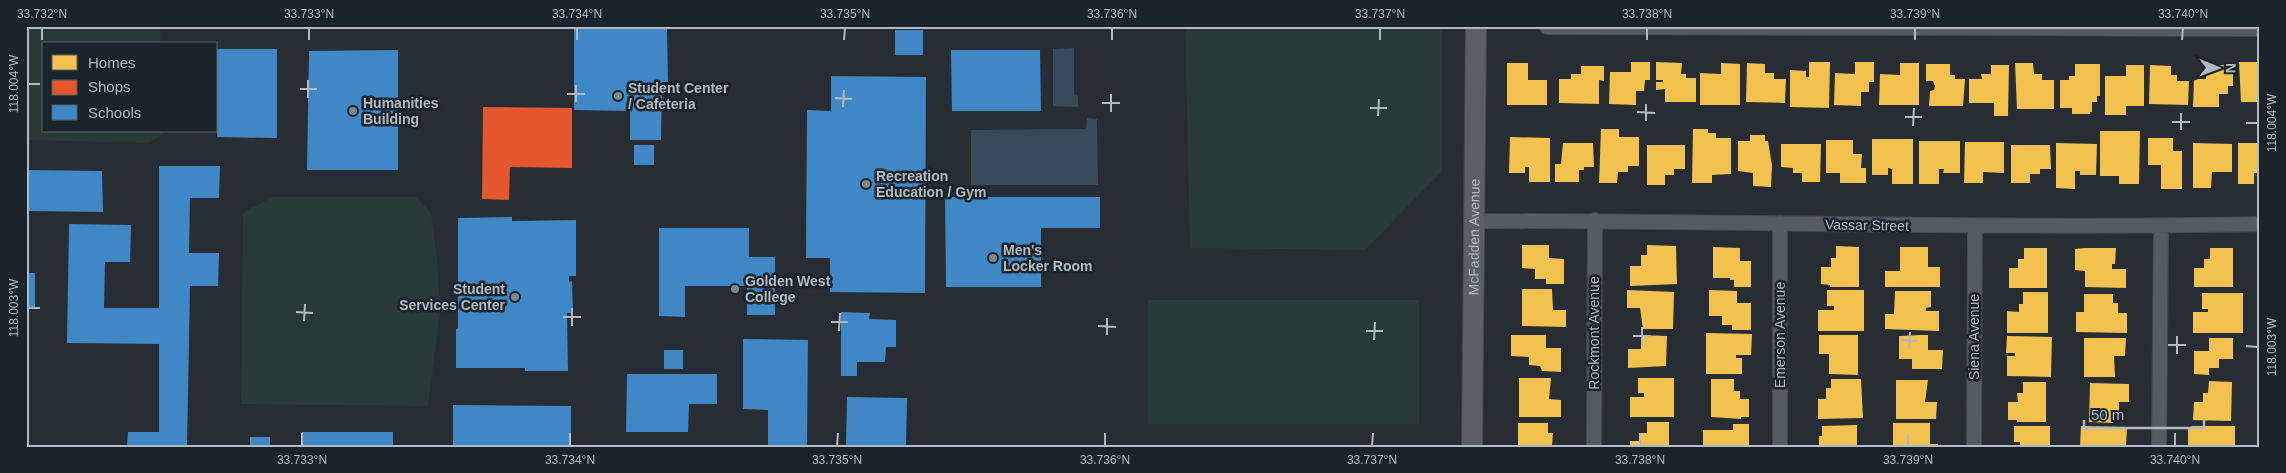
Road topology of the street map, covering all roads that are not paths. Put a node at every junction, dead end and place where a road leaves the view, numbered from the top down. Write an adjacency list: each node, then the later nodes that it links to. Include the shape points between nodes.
1 (1476, 26): 6 (street, McFadden Avenue)
2 (1547, 27): 3 (street)
3 (1980, 27): 4 (street)
4 (2260, 29)
5 (1595, 220): 6 (street, Vassar Street); 7 (street, Vassar Street); 12 (street, Rockmont Avenue)
6 (1474, 221): 11 (street, McFadden Avenue)
7 (1780, 223): 9 (street, Vassar Street); 13 (street, Emerson Avenue)
8 (2260, 224): 10 (street, Vassar Street)
9 (1975, 226): 10 (street, Vassar Street); 14 (street, Siena Avenue)
10 (2161, 226): 15 (street)
11 (1472, 447)
12 (1594, 447)
13 (1780, 447)
14 (1974, 447)
15 (2159, 447)

